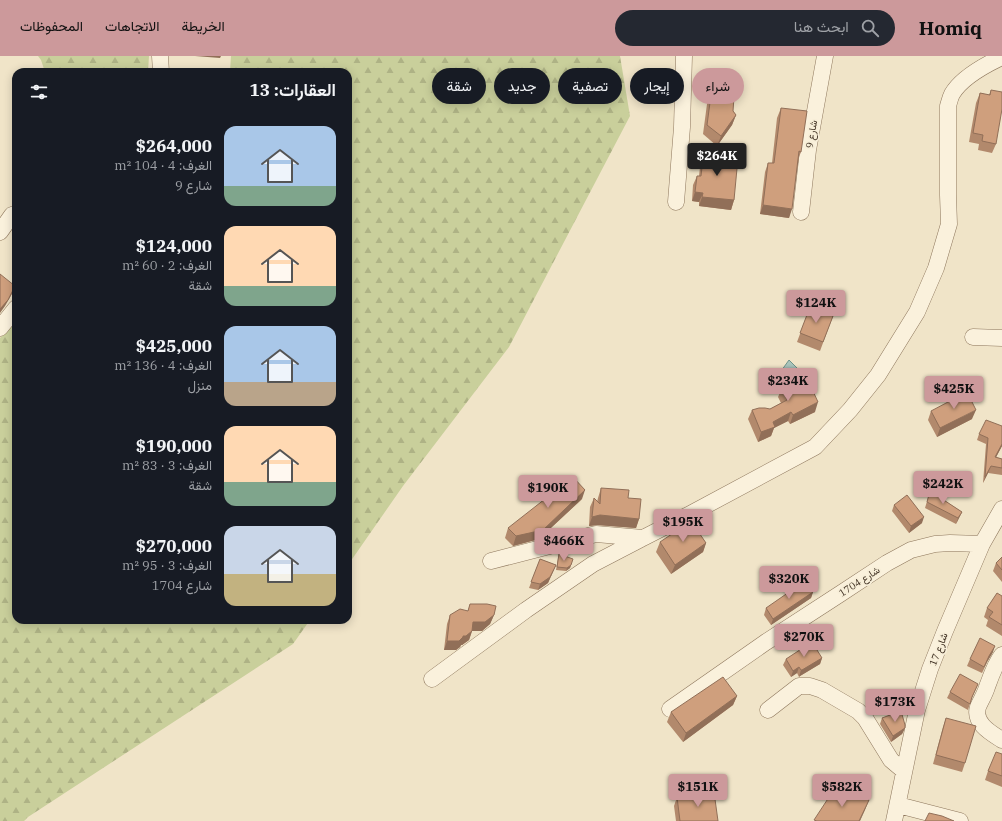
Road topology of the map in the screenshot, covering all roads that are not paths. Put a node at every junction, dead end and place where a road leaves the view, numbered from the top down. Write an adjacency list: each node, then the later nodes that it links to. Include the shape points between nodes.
1 (160, 56): 5 (street)
2 (684, 56): 6 (street)
3 (825, 56): 7 (street, شارع 9, via 808,150)
4 (1002, 57): 15 (street, via 967,77 952,95 948,106 949,224 936,268 917,312 878,375 850,410 814,447)
5 (161, 68)
6 (676, 202)
7 (801, 212)
8 (12, 215): 9 (street)
9 (0, 232)
10 (12, 313): 11 (street)
11 (0, 328)
12 (973, 337): 13 (street)
13 (1002, 338)
14 (1002, 509): 16 (street, شارع 17)
15 (642, 538): 17 (street, via 596,534); 19 (street, via 593,564)
16 (982, 544): 20 (street, شارع 1704, via 935,544 911,550 766,642); 23 (street, شارع 17, via 930,669 917,710)
17 (491, 561)
18 (1002, 655): 22 (street, via 993,671 977,714 987,730)
19 (432, 679)
20 (670, 709)
21 (768, 710): 23 (street, via 800,686 822,690 858,711 891,760)
22 (1002, 740)
23 (904, 771): 24 (street, شارع 17)
24 (898, 805): 25 (street, شارع 17); 26 (street)
25 (894, 821)
26 (960, 821)

